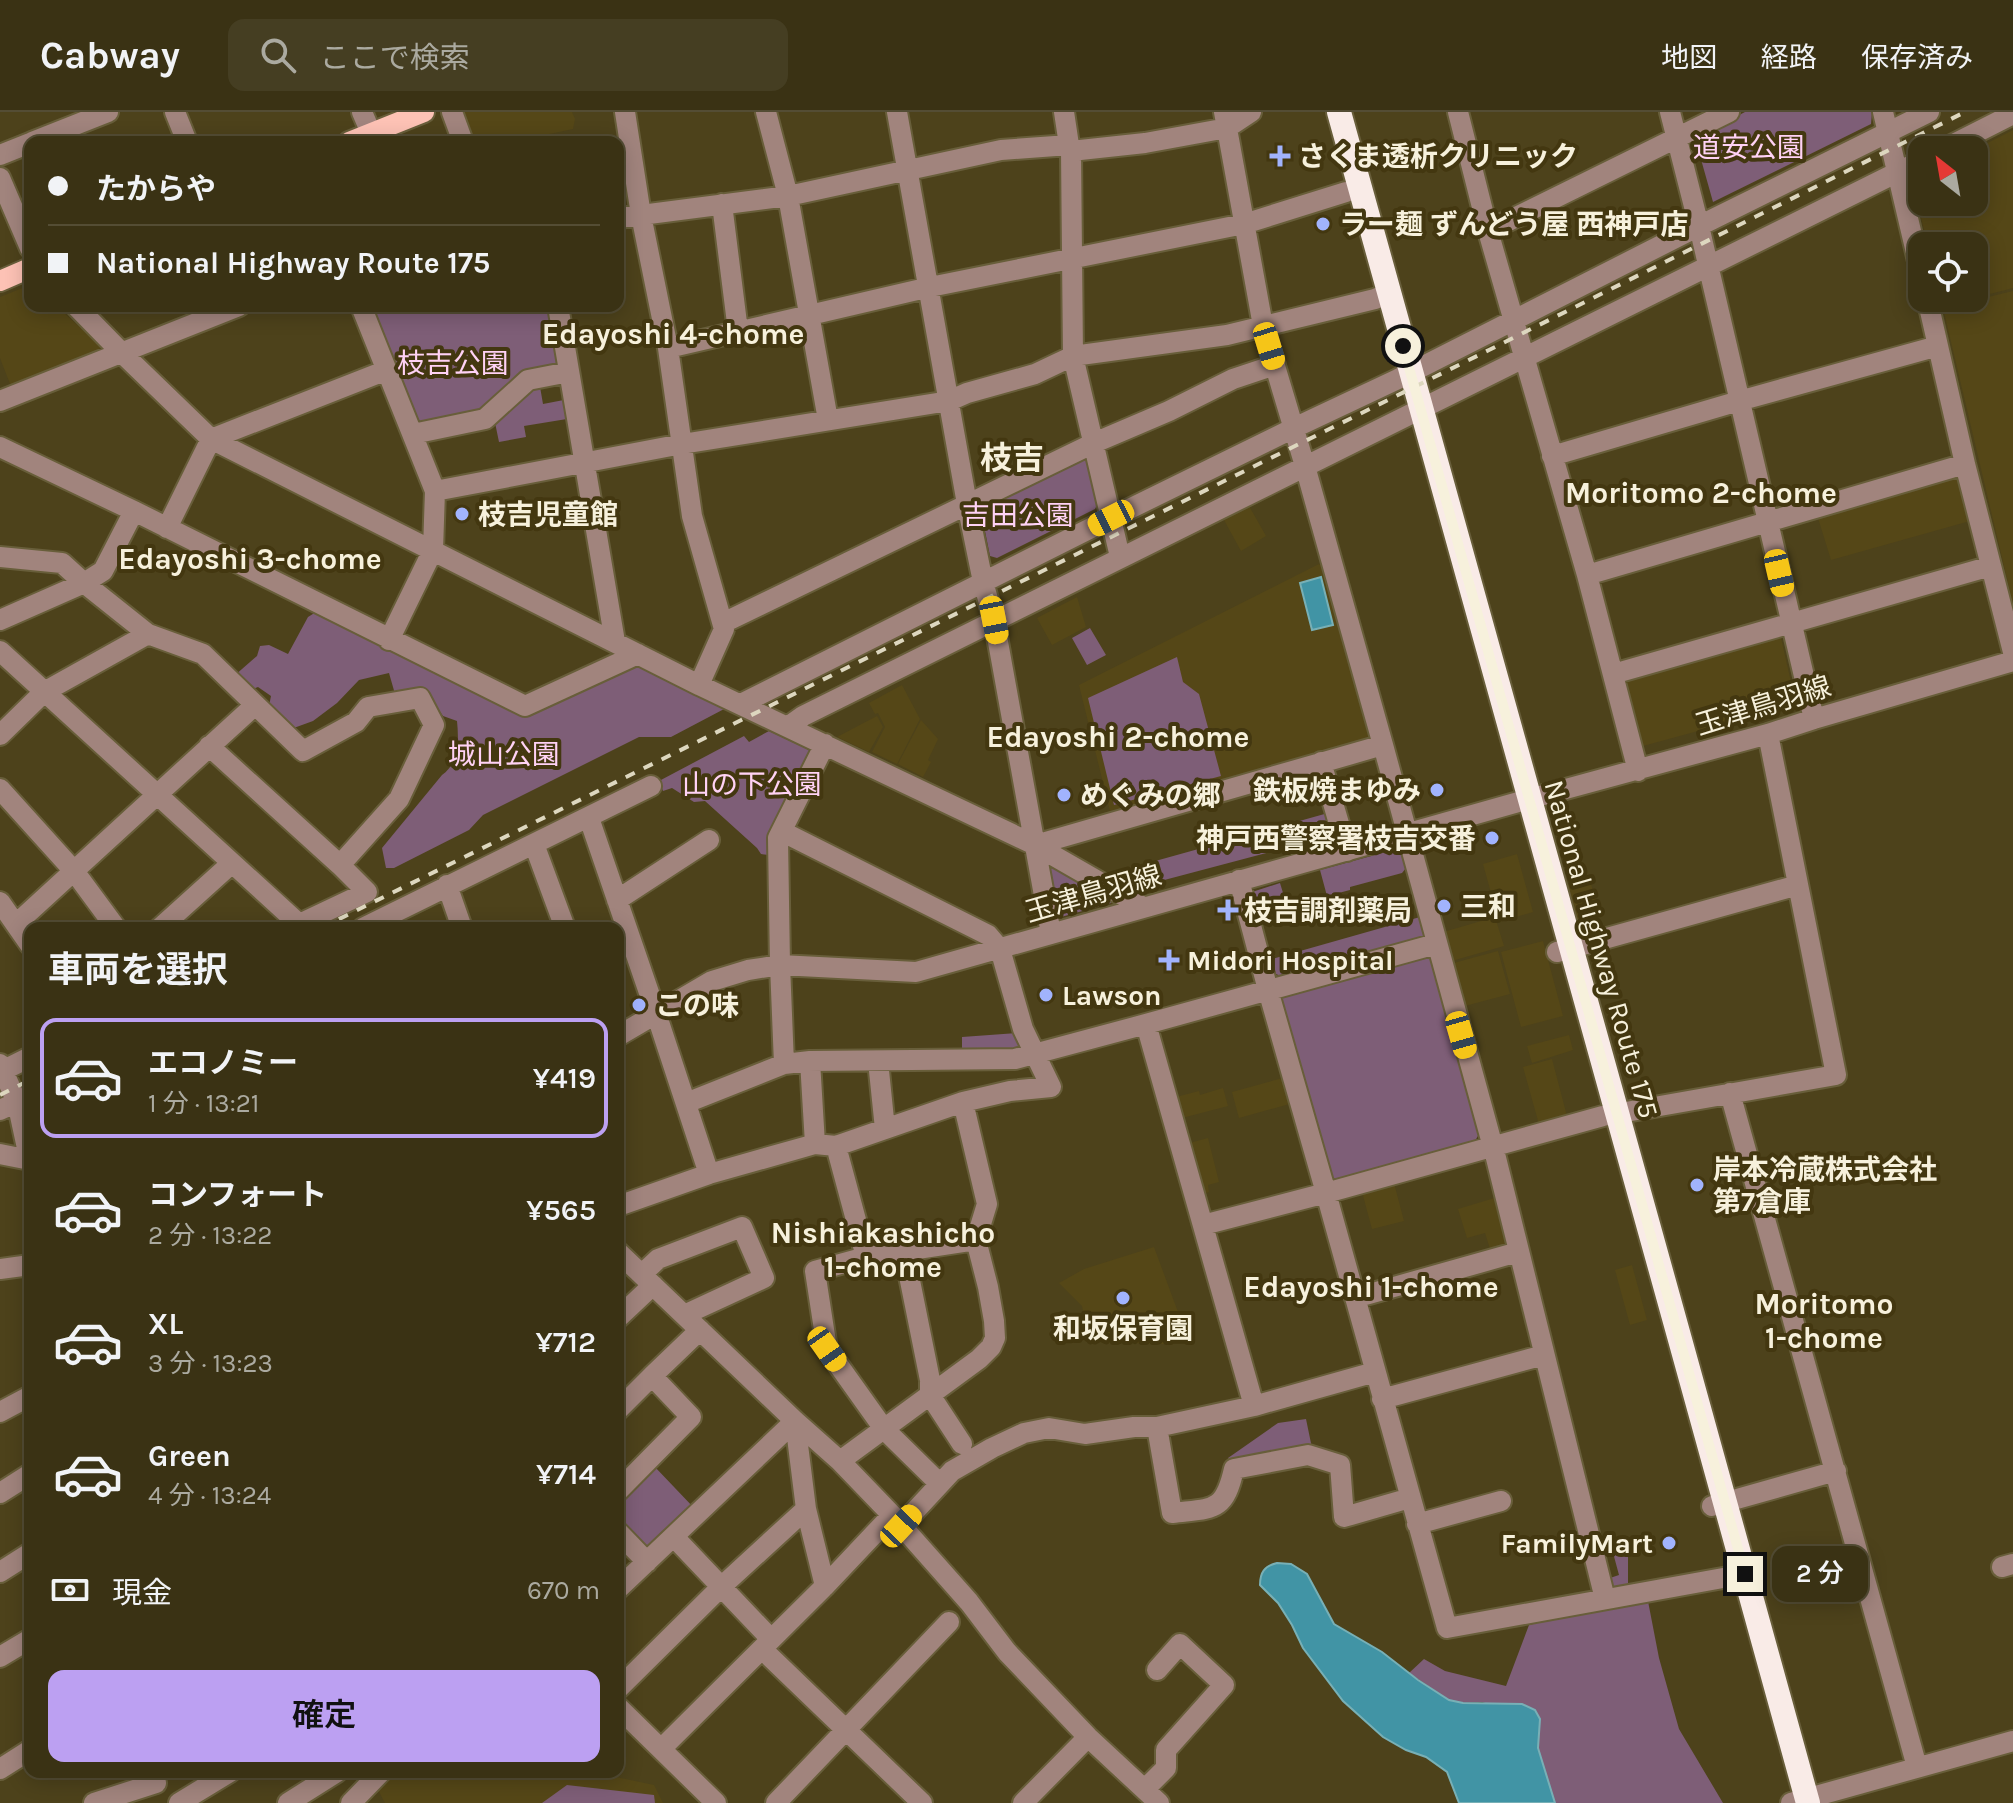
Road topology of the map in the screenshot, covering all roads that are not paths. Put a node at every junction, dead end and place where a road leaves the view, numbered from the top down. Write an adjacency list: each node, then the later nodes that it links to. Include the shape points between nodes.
1 (108, 112): 22 (street)
2 (175, 112): 23 (street)
3 (362, 112): 21 (street)
4 (424, 112): 21 (main road)
5 (452, 112): 25 (street)
6 (625, 112): 38 (street)
7 (766, 112): 36 (street)
8 (897, 112): 32 (street)
9 (1064, 112): 29 (street)
10 (1251, 112): 19 (street)
11 (1324, 112): 35 (highway, National Highway Route 175)
12 (1339, 112): 50 (highway, National Highway Route 175)
13 (1458, 112): 42 (street)
14 (1670, 112): 27 (street)
15 (1729, 112): 27 (street)
16 (1883, 112): 20 (street)
17 (1929, 112): 20 (street)
18 (2013, 114): 26 (street)
19 (1226, 120): 29 (street, via 1145,143); 40 (street)
20 (1888, 132): 33 (street); 41 (street)
21 (371, 133): 24 (main road)
22 (46, 136)
23 (185, 136)
24 (364, 136)
25 (461, 136)
26 (1970, 136)
27 (1676, 137): 41 (street); 42 (street)
28 (24, 145): 30 (street)
29 (1070, 148): 32 (street, via 1001,150); 45 (street)
30 (0, 155)
31 (1908, 167): 33 (street)
32 (908, 171): 36 (street); 49 (street)
33 (1897, 173): 43 (street); 46 (street)
34 (0, 178): 44 (street)
35 (1346, 192): 40 (street); 50 (highway, National Highway Route 175)
36 (788, 196): 37 (street); 56 (street)
37 (722, 204): 38 (street); 59 (street)
38 (641, 215): 39 (street); 61 (street)
39 (624, 217)
40 (1244, 224): 45 (street); 58 (street)
41 (1699, 226): 46 (street); 57 (street)
42 (1488, 231): 57 (street)
43 (1911, 232)
44 (24, 234)
45 (1074, 258): 49 (street); 63 (street)
46 (1708, 268): 64 (street); 71 (street)
47 (24, 271): 48 (main road)
48 (0, 281)
49 (930, 287): 56 (street); 70 (street)
50 (1382, 296): 58 (street); 68 (highway, National Highway Route 175)
51 (82, 312): 62 (street)
52 (224, 312): 62 (street)
53 (363, 312): 66 (street)
54 (559, 312): 67 (street)
55 (1930, 312): 60 (street)
56 (809, 314): 59 (street); 73 (street)
57 (1514, 322): 64 (street); 68 (street)
58 (1263, 326): 63 (street); 65 (street)
59 (738, 331): 61 (street)
60 (1938, 346): 71 (street); 82 (street)
61 (668, 348): 78 (street)
62 (121, 352): 69 (street); 76 (street)
63 (1073, 356): 70 (street); 77 (street)
64 (1524, 360): 72 (street); 80 (street)
65 (1275, 365): 74 (street); 77 (street)
66 (387, 370): 75 (street); 76 (street)
67 (569, 372): 75 (street, via 528,380 485,419); 81 (street)
68 (1404, 376): 72 (highway, National Highway Route 175); 74 (street)
69 (0, 401)
70 (949, 401): 73 (street); 85 (street)
71 (1739, 401): 80 (street); 88 (street)
72 (1415, 414): 83 (street); 125 (highway, National Highway Route 175)
73 (828, 420): 78 (street)
74 (1294, 428): 83 (street); 87 (street)
75 (413, 434): 84 (street)
76 (211, 439): 89 (street); 90 (street)
77 (1094, 443): 85 (street); 87 (street)
78 (682, 444): 81 (street); 99 (street, via 692,516)
79 (0, 447): 86 (street)
80 (1552, 456): 94 (street)
81 (585, 461): 84 (street); 103 (street)
82 (1965, 464): 88 (street); 93 (street)
83 (1305, 466): 92 (street); 118 (street)
84 (435, 491): 90 (street)
85 (967, 504): 95 (street); 99 (street)
86 (134, 511): 89 (street); 96 (street, via 103,571)
87 (1111, 518): 92 (street); 95 (street)
88 (1767, 522): 94 (street); 100 (street)
89 (167, 528): 102 (street)
90 (433, 550): 102 (street); 103 (street)
91 (0, 557): 96 (street, via 62,563)
92 (1120, 557): 98 (street)
93 (1991, 566): 100 (street); 105 (street)
94 (1587, 575): 108 (street)
95 (983, 582): 98 (street); 111 (street)
96 (84, 583): 97 (street); 101 (street)
97 (0, 620)
98 (994, 620): 114 (street); 131 (street)
99 (723, 623): 109 (street)
100 (1791, 624): 108 (street); 113 (street)
101 (148, 634): 110 (street); 112 (street, via 203,654)
102 (389, 640): 106 (street, via 525,706)
103 (615, 642): 106 (street)
104 (0, 651): 110 (street)
105 (2013, 652)
106 (638, 654): 109 (street)
107 (2013, 661): 113 (street, 玉津鳥羽線)
108 (1613, 674): 121 (street)
109 (699, 685): 111 (street)
110 (44, 692): 116 (street); 124 (street)
111 (741, 704): 114 (street)
112 (255, 705): 119 (street); 134 (street, via 303,751 356,722 368,707 420,698 434,725 399,799)
113 (1814, 719): 115 (street, 玉津鳥羽線)
114 (789, 726): 117 (street)
115 (1768, 734): 121 (street, 玉津鳥羽線); 138 (street)
116 (0, 735)
117 (825, 744): 127 (street); 131 (street)
118 (1383, 745): 120 (street); 128 (street)
119 (209, 746): 124 (street); 134 (street)
120 (1321, 762): 131 (street); 132 (street)
121 (1638, 771): 125 (street, 玉津鳥羽線)
122 (651, 786): 126 (street)
123 (0, 789): 135 (street)
124 (156, 795): 133 (street); 135 (street)
125 (1522, 801): 128 (street, 玉津鳥羽線); 154 (highway, National Highway Route 175)
126 (589, 818): 130 (street); 139 (street)
127 (783, 832): 153 (street, via 988,935); 155 (street, via 778,838)
128 (1407, 834): 132 (street, 玉津鳥羽線); 152 (street)
129 (709, 840): 139 (street)
130 (534, 844): 137 (street); 148 (street)
131 (1035, 845): 141 (street); 150 (street)
132 (1347, 851): 136 (street, 玉津鳥羽線)
133 (232, 863): 143 (street); 144 (street)
134 (340, 865): 145 (street, via 367,892)
135 (74, 871): 142 (street); 149 (street)
136 (1239, 880): 141 (street, 玉津鳥羽線); 156 (street)
137 (447, 885): 146 (street); 147 (street)
138 (1798, 885): 154 (street); 166 (street, via 1836,1075)
139 (617, 900): 157 (street)
140 (0, 902): 149 (street)
141 (1143, 907): 150 (street, 玉津鳥羽線)
142 (112, 922)
143 (167, 922)
144 (291, 922)
145 (303, 922)
146 (375, 922)
147 (460, 922)
148 (563, 922)
149 (16, 924): 151 (street)
150 (1051, 934): 153 (street, 玉津鳥羽線)
151 (24, 936)
152 (1436, 944): 156 (street); 175 (street)
153 (1000, 949): 155 (street, 玉津鳥羽線, via 916,972); 160 (street)
154 (1564, 951): 170 (highway, National Highway Route 175)
155 (780, 965): 157 (street, 玉津鳥羽線, via 712,981); 164 (street)
156 (1268, 990): 158 (street); 179 (street)
157 (656, 1013): 159 (street, 玉津鳥羽線); 169 (street)
158 (1146, 1024): 160 (street); 181 (street)
159 (624, 1032)
160 (1035, 1054): 163 (street, via 1015,1059); 167 (street, via 1051,1087)
161 (24, 1059): 165 (street)
162 (810, 1061): 163 (street); 164 (street); 173 (street)
163 (878, 1061): 171 (street)
164 (784, 1064): 169 (street)
165 (1, 1068): 168 (street)
166 (1730, 1093): 170 (street); 208 (street)
167 (963, 1102): 171 (street); 182 (street, via 987,1204)
168 (16, 1103): 172 (street)
169 (686, 1103): 178 (street)
170 (1610, 1114): 175 (street); 215 (highway, National Highway Route 175)
171 (885, 1129): 174 (street)
172 (24, 1136)
173 (815, 1144): 174 (street); 178 (street)
174 (836, 1146): 185 (street)
175 (1492, 1147): 179 (street); 184 (street)
176 (0, 1154): 177 (street)
177 (24, 1159)
178 (709, 1174): 180 (street)
179 (1326, 1193): 181 (street); 190 (street)
180 (624, 1204)
181 (1203, 1225): 201 (street)
182 (976, 1240): 183 (street); 197 (street, via 995,1338 979,1359)
183 (904, 1251): 185 (street); 197 (street)
184 (1518, 1252): 190 (street); 194 (street)
185 (866, 1257): 205 (street, via 815,1271 827,1349)
186 (624, 1258): 189 (street)
187 (24, 1266): 188 (street)
188 (0, 1269)
189 (647, 1279): 191 (street); 192 (street); 192 (street, via 658,1259 742,1227 764,1278)
190 (1355, 1298): 195 (street)
191 (624, 1310)
192 (684, 1315): 193 (street)
193 (700, 1330): 196 (street); 203 (street)
194 (1544, 1355): 199 (street); 228 (street)
195 (1375, 1372): 199 (street); 201 (street)
196 (652, 1376): 200 (street); 210 (street, via 691,1417)
197 (930, 1395): 205 (street); 206 (street)
198 (24, 1399): 202 (street)
199 (1382, 1399): 213 (street)
200 (624, 1404)
201 (1254, 1406): 204 (street)
202 (0, 1412)
203 (795, 1421): 207 (street); 216 (street); 219 (street)
204 (1157, 1427): 211 (street, via 1024,1433 952,1471); 213 (street, via 1172,1513 1213,1508 1228,1493 1234,1469 1308,1455 1340,1465 1344,1517)
205 (884, 1429): 207 (street); 211 (street)
206 (962, 1444)
207 (840, 1461): 217 (street)
208 (1836, 1471): 215 (street); 241 (street)
209 (24, 1478): 212 (street)
210 (624, 1480)
211 (940, 1484): 217 (street)
212 (0, 1493)
213 (1410, 1498): 218 (street)
214 (1501, 1501): 218 (street)
215 (1719, 1504): 224 (highway, National Highway Route 175)
216 (806, 1509): 226 (street); 227 (street)
217 (896, 1520): 226 (street); 237 (street, via 1007,1652)
218 (1417, 1524): 228 (street, via 1447,1628)
219 (674, 1537): 222 (street); 227 (street)
220 (624, 1538): 222 (street)
221 (24, 1557): 223 (street)
222 (647, 1562): 225 (street)
223 (0, 1572)
224 (1738, 1576): 228 (street); 248 (highway, National Highway Route 175)
225 (624, 1583)
226 (825, 1586): 231 (street)
227 (721, 1587): 231 (street); 234 (street)
228 (1605, 1599)
229 (949, 1622): 236 (street)
230 (24, 1643): 232 (street)
231 (767, 1644): 236 (street); 239 (street)
232 (0, 1657)
233 (1157, 1670): 247 (street, via 1180,1644 1224,1685 1166,1750 1166,1768)
234 (624, 1683)
235 (624, 1713): 239 (street)
236 (846, 1729): 254 (street); 255 (street)
237 (1088, 1737): 247 (street); 256 (street)
238 (2013, 1741): 241 (street)
239 (662, 1748): 253 (street)
240 (24, 1754): 242 (street)
241 (1917, 1767): 248 (street)
242 (0, 1769)
243 (220, 1778): 250 (street)
244 (328, 1778): 251 (street)
245 (371, 1783): 252 (street)
246 (157, 1786): 249 (street)
247 (1152, 1796)
248 (1799, 1802)
249 (94, 1803)
250 (179, 1803)
251 (288, 1803)
252 (351, 1803)
253 (716, 1803)
254 (776, 1803)
255 (922, 1803)
256 (1023, 1803)

